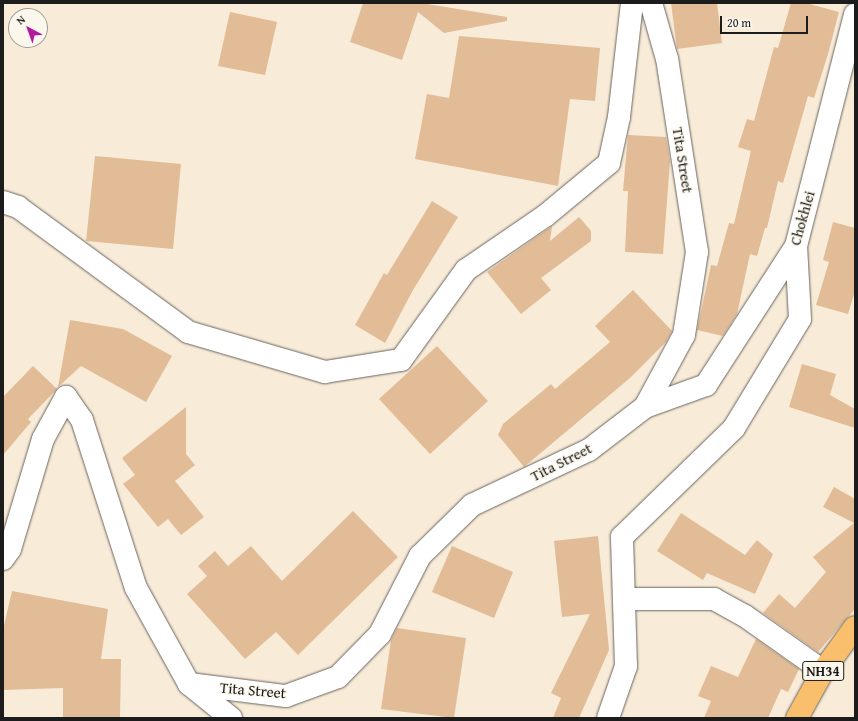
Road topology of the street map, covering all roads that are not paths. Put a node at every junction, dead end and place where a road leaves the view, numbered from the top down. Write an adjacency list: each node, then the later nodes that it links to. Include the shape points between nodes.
1 (632, 3): 4 (street, via 626,35 619,117 609,163 545,216 466,270 401,360 325,372 188,332 18,207)
2 (651, 3): 6 (street, Tita Street, via 667,59 697,252 684,335)
3 (855, 14): 5 (street, Chokhlei)
4 (3, 202)
5 (796, 246): 6 (street, Chokhlei, via 706,385); 8 (street, via 800,319 734,428 622,537)
6 (645, 407): 11 (street, Tita Street, via 589,450 472,505 420,556 380,634 338,677 286,696)
7 (3, 559): 11 (street, via 10,549 43,439 66,397 82,420 136,588)
8 (624, 599): 10 (street, via 714,599 745,616); 13 (street, via 626,666)
9 (855, 627): 10 (highway, NH34)
10 (823, 671): 14 (highway, NH34)
11 (189, 684): 12 (street)
12 (230, 718)
13 (608, 718)
14 (797, 718)

